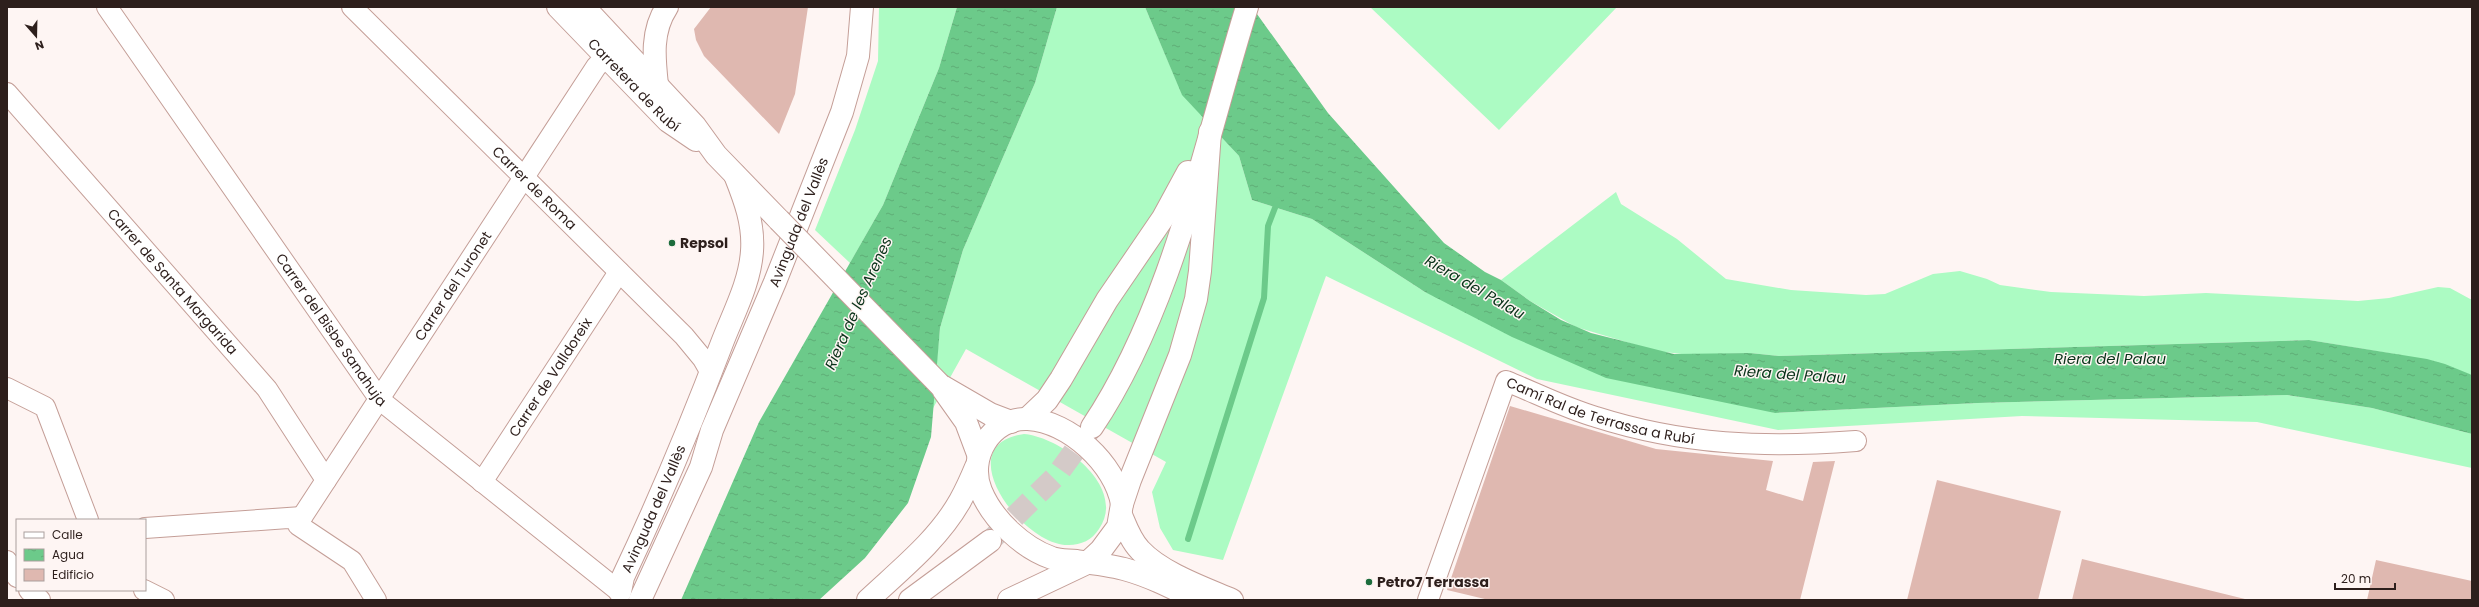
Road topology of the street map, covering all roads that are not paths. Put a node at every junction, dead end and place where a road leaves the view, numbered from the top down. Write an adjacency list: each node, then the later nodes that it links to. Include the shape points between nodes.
1 (107, 7): 21 (street, Carrer del Bisbe Sanahuja)
2 (352, 7): 15 (street, Carrer de Roma)
3 (558, 7): 8 (main road, Carretera de Rubí)
4 (584, 7): 9 (main road, Carretera de Rubí)
5 (667, 7): 9 (main road, via 656,28)
6 (862, 7): 24 (main road, Avinguda del Vallès, via 858,56 842,112 775,282)
7 (1247, 7): 12 (main road)
8 (606, 56): 11 (main road, via 622,62); 13 (main road, Carretera de Rubí, via 668,121); 15 (street, Carrer del Turonet)
9 (657, 85): 11 (main road, Carretera de Rubí)
10 (7, 93): 27 (street, Carrer de Santa Margarida, via 267,389)
11 (674, 102): 13 (main road, Carretera de Rubí)
12 (1210, 132): 16 (main road); 29 (main road, via 1199,278 1189,328)
13 (716, 155): 14 (main road, Carretera de Rubí)
14 (735, 175): 18 (main road, Avinguda del Vallès, via 752,229 752,252 748,276); 19 (main road, Carretera de Rubí, bridge)
15 (522, 178): 17 (street, Carrer de Roma); 21 (street, Carrer del Turonet)
16 (1173, 220): 22 (main road, via 1092,323 1047,400); 23 (main road, via 1143,332 1105,408)
17 (619, 272): 18 (street, Carrer de Roma, via 684,336 703,359); 28 (street, Carrer de Valldoreix)
18 (710, 373): 40 (main road, Avinguda del Vallès, via 623,577)
19 (940, 385): 22 (main road, via 990,414); 26 (main road, via 966,422)
20 (7, 388): 31 (street, via 45,407)
21 (380, 400): 27 (street, Carrer del Turonet); 28 (street, Carrer del Bisbe Sanahuja)
22 (1019, 421): 26 (main road, via 994,432 983,444); 29 (main road, via 1050,424 1066,432 1097,458 1116,483)
23 (1092, 427)
24 (712, 430): 40 (main road, Avinguda del Vallès, via 690,465 634,578); 44 (main road, Avinguda del Vallès, via 701,467)
25 (1856, 441): 51 (street, Camí Ral de Terrassa a Rubí, via 1764,446 1705,441 1649,431 1595,417 1506,381)
26 (977, 461): 34 (main road, via 980,490 1007,528 1021,540 1052,558); 45 (main road, via 960,501 937,533 907,565)
27 (326, 480): 30 (street, Carrer del Turonet)
28 (482, 482): 40 (street, Carrer del Bisbe Sanahuja)
29 (1121, 509): 34 (main road, via 1118,527); 50 (main road, via 1139,549 1150,559)
30 (302, 517): 32 (street); 43 (street, via 298,525 352,561)
31 (88, 519)
32 (146, 528)
33 (990, 541): 36 (main road)
34 (1088, 558): 48 (main road); 49 (main road, via 1142,574)
35 (7, 562): 37 (street)
36 (962, 563): 46 (main road); 47 (main road)
37 (16, 576)
38 (30, 591): 41 (street)
39 (146, 591): 42 (street)
40 (618, 596)
41 (40, 600)
42 (164, 600)
43 (376, 600)
44 (640, 600)
45 (868, 600)
46 (910, 600)
47 (926, 600)
48 (1009, 600)
49 (1197, 600)
50 (1232, 600)
51 (1428, 600)

